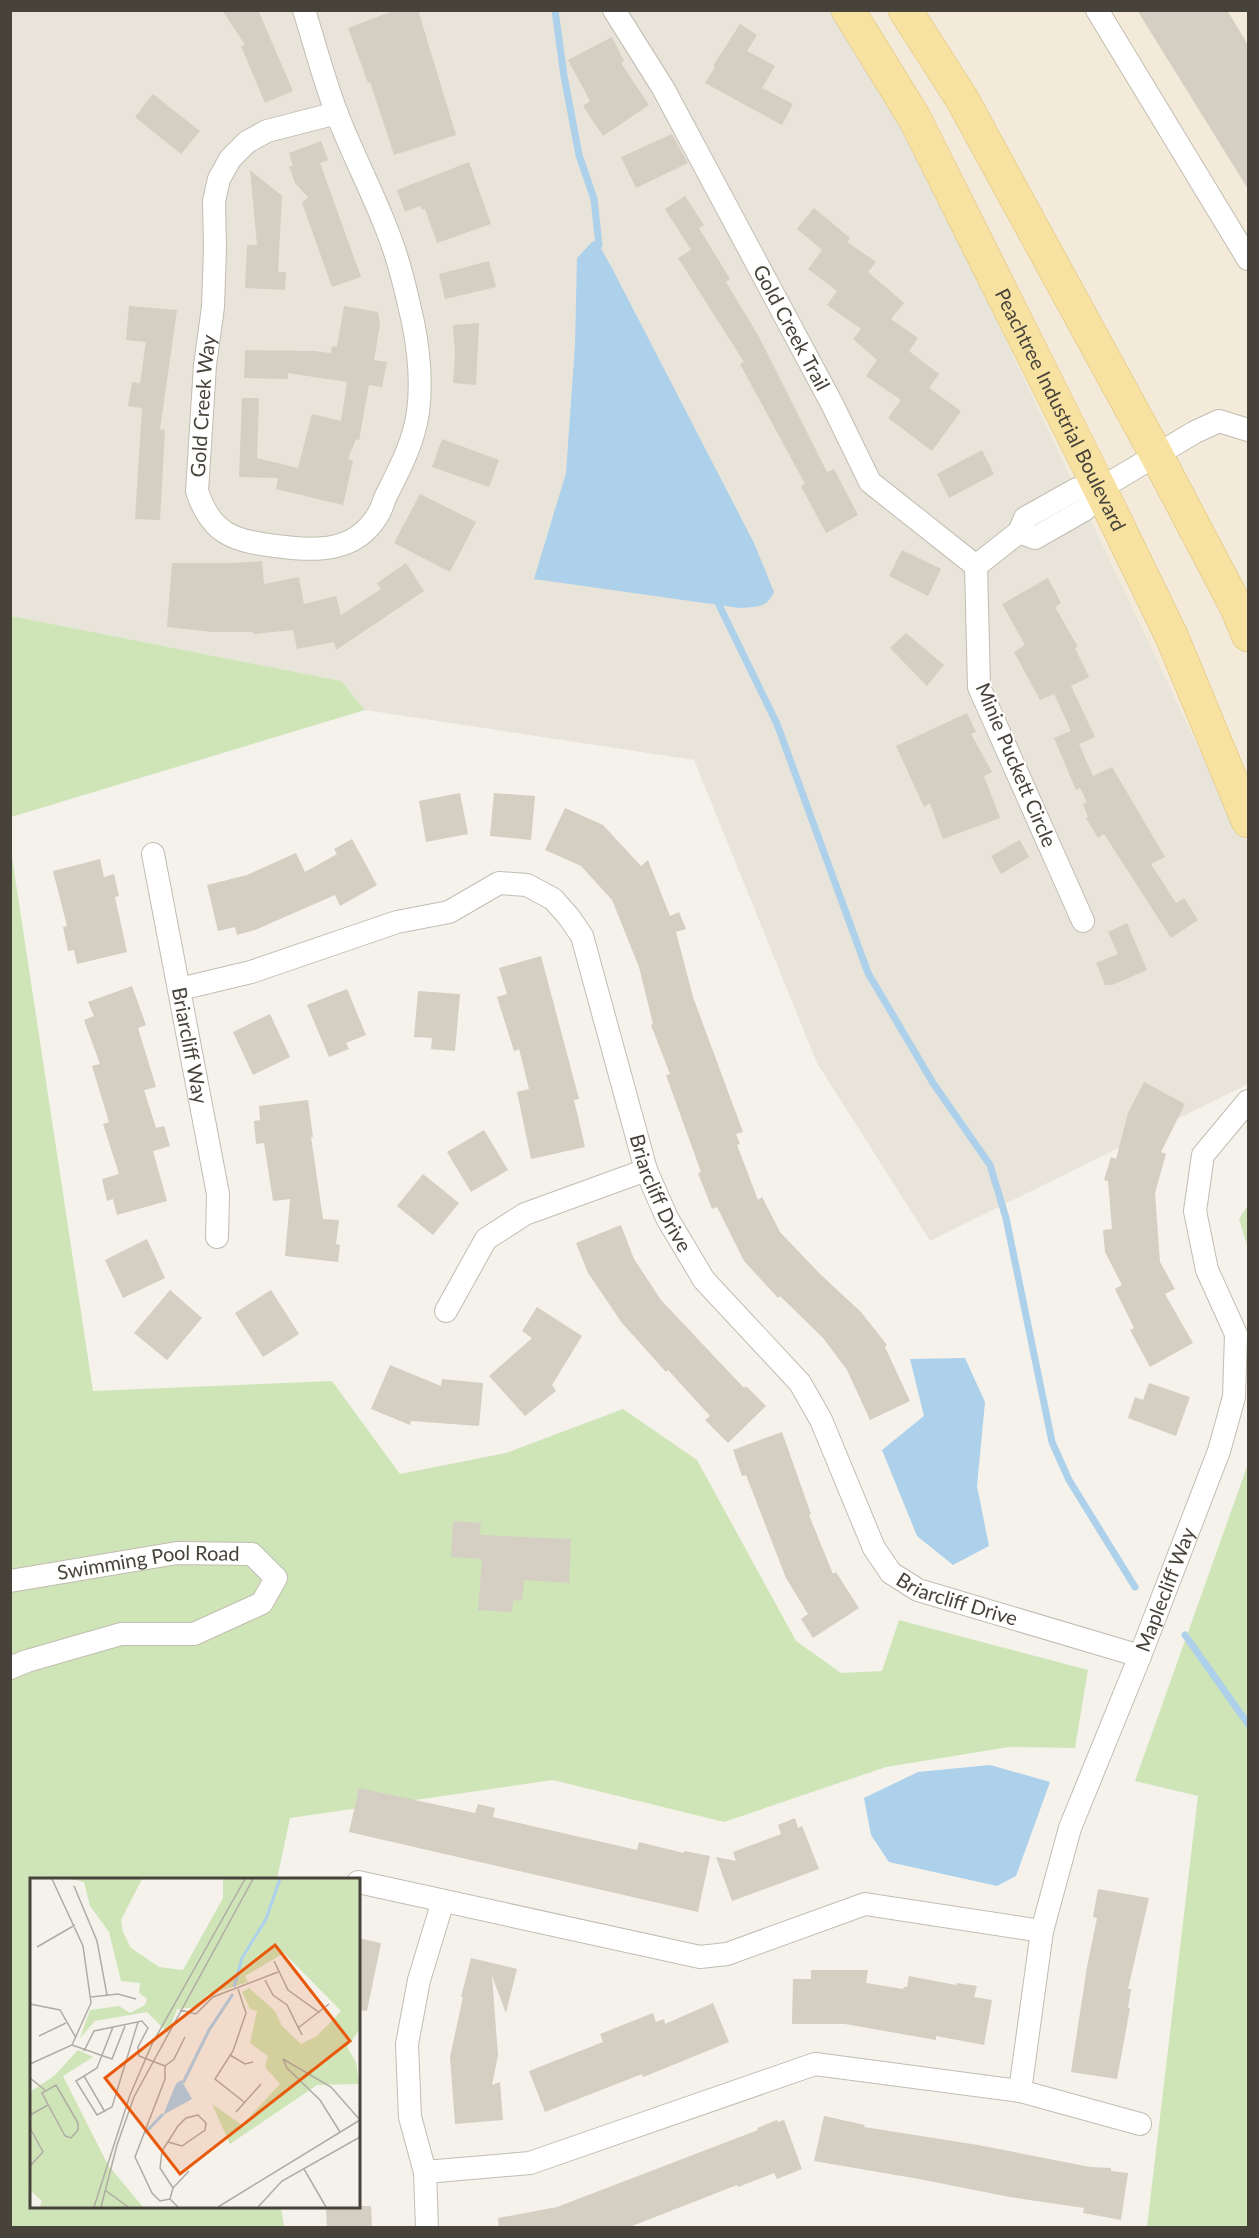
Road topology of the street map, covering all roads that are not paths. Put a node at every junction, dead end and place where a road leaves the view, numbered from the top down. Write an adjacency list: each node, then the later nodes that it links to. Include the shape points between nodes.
1 (304, 10): 6 (street, Gold Creek Way)
2 (614, 10): 11 (street, Gold Creek Trail, via 663,88 870,482)
3 (848, 10): 10 (main road, Peachtree Industrial Boulevard, via 915,119)
4 (905, 10): 9 (main road, via 962,99)
5 (1097, 10): 7 (street)
6 (337, 113): 6 (street, Gold Creek Way, via 388,232 406,290 421,380 418,413 398,473 379,513 365,530 330,549 246,543 213,523 197,491 213,307 214,201 219,179 246,142 267,131)
7 (1248, 260)
8 (1248, 430): 9 (street, via 1219,422)
9 (1157, 456): 10 (street); 12 (main road)
10 (1096, 491): 11 (street, via 1080,488 1025,518 1019,532); 13 (main road, Peachtree Industrial Boulevard, via 1172,638)
11 (976, 567): 15 (street, Minie Puckett Circle, via 979,687)
12 (1248, 635)
13 (1248, 821)
14 (153, 854): 16 (street, Briarcliff Way)
15 (1083, 921)
16 (180, 989): 18 (street, Briarcliff Drive, via 251,972 397,922 449,912 499,883 527,885 553,899 582,936); 19 (street, Briarcliff Way, via 218,1194)
17 (1248, 1101): 22 (street, Maplecliff Way, via 1203,1155 1195,1211 1207,1270 1236,1334 1234,1396 1219,1451)
18 (646, 1170): 20 (street, via 525,1214 486,1239); 22 (street, Briarcliff Drive, via 667,1218 704,1280 800,1383 821,1420 874,1548 891,1573 918,1590)
19 (217, 1237)
20 (446, 1311)
21 (10, 1581): 23 (street, Swimming Pool Road, via 177,1553 252,1554 276,1578 262,1603 194,1634 121,1634)
22 (1140, 1656): 26 (street, Maplecliff Way, via 1070,1827)
23 (10, 1668)
24 (360, 1882): 25 (street)
25 (443, 1901): 26 (street, via 700,1957 727,1954 865,1904); 29 (street, via 419,1980 407,2044 410,2117)
26 (1042, 1931): 27 (street, Maplecliff Way)
27 (1020, 2091): 28 (street); 29 (street, via 815,2064 530,2163)
28 (1140, 2124)
29 (425, 2172): 30 (street)
30 (427, 2228)

